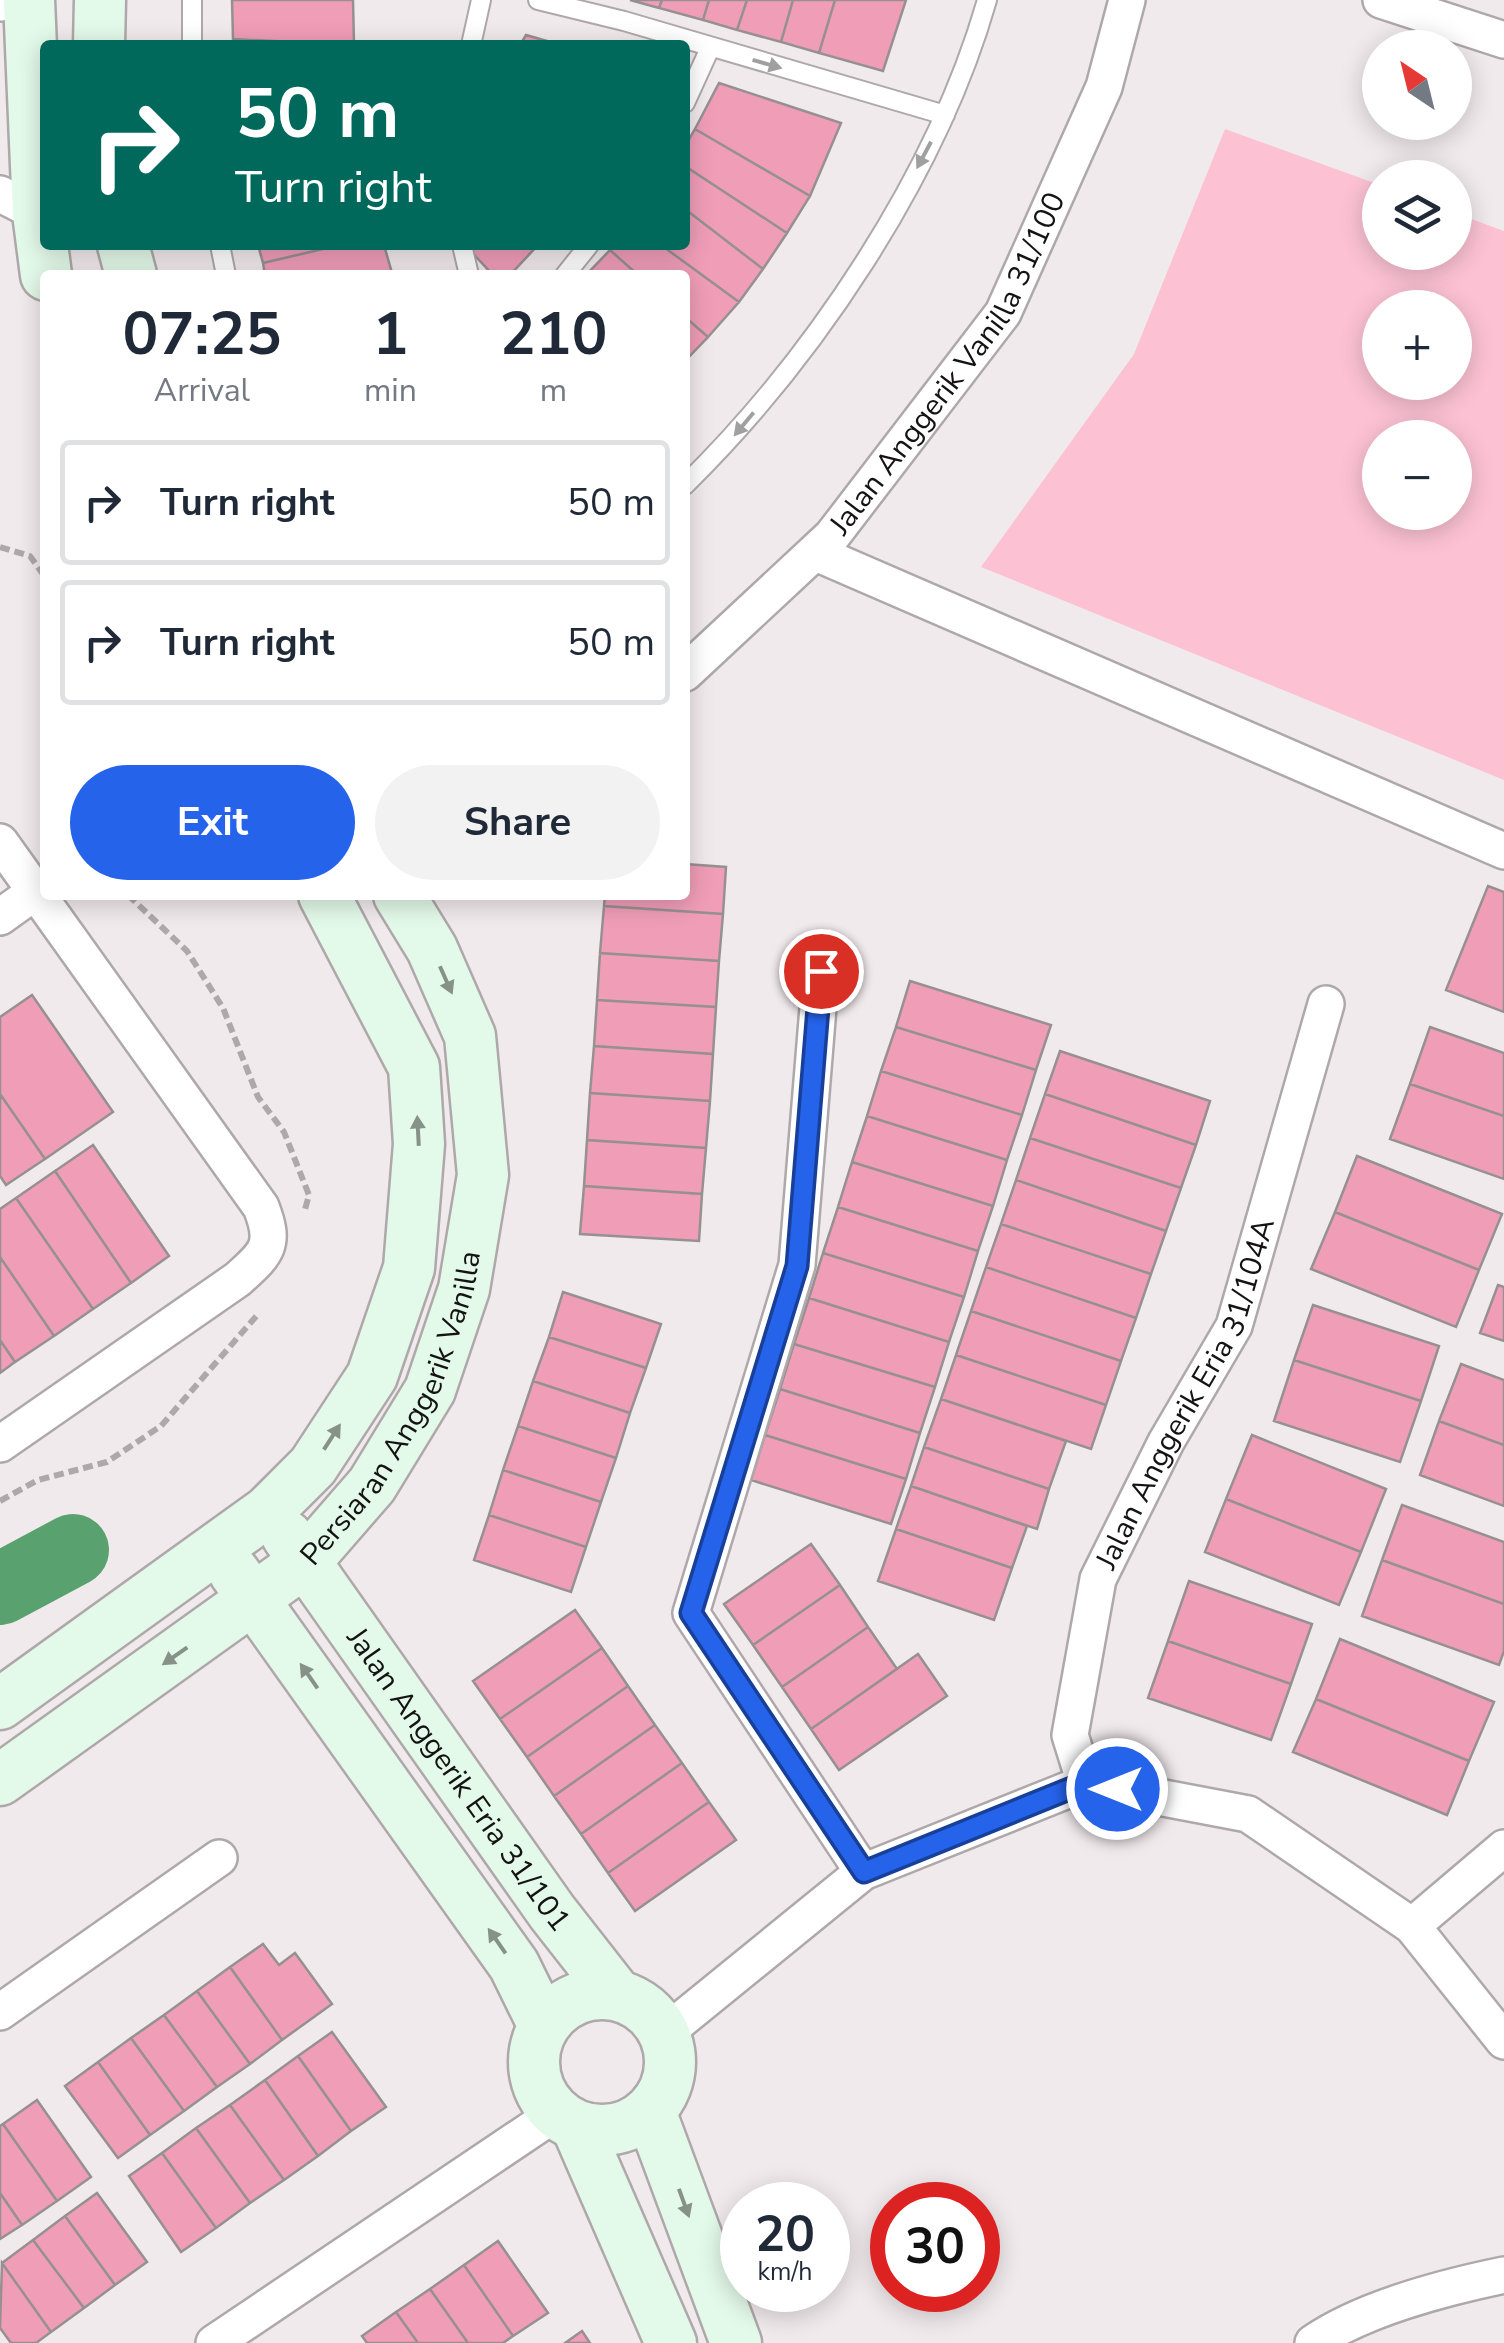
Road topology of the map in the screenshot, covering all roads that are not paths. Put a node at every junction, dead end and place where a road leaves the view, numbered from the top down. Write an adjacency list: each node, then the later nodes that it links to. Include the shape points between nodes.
1 (29, 0): 18 (main road)
2 (100, 0): 9 (main road)
3 (192, 0): 10 (lane)
4 (482, 0): 11 (lane)
5 (538, 0): 12 (lane)
6 (987, 0): 17 (lane)
7 (1128, 0): 23 (street, Jalan Anggerik Vanilla 31/100, via 1104,87 1003,312)
8 (1381, 0): 13 (street)
9 (99, 40)
10 (192, 40)
11 (472, 40)
12 (681, 40)
13 (1504, 40)
14 (690, 42): 15 (lane)
15 (710, 48): 16 (lane); 17 (lane, one-way to 17)
16 (690, 92)
17 (945, 115): 22 (lane, one-way to 22, via 874,247 807,346)
18 (19, 204): 20 (main road)
19 (584, 250): 21 (lane)
20 (44, 270)
21 (569, 270)
22 (690, 480)
23 (816, 553): 24 (street, Jalan Anggerik Vanilla 31/100); 26 (street)
24 (690, 667)
25 (0, 842): 27 (street)
26 (1504, 851)
27 (35, 892): 28 (street); 32 (street)
28 (40, 899)
29 (41, 900): 35 (street, via 261,1207 269,1240 264,1256 238,1279)
30 (336, 900): 36 (main road, Persiaran Anggerik Vanilla, one-way to 30, via 312,1466 372,1376 409,1268 420,1144 414,1067)
31 (401, 900): 38 (main road, Persiaran Anggerik Vanilla, one-way to 38, via 470,1036 482,1175 464,1289 430,1390 372,1485)
32 (0, 917)
33 (821, 971): 45 (street, via 797,1266 691,1613)
34 (1326, 1004): 42 (street, Jalan Anggerik Eria 31/104A, via 1234,1326 1098,1579 1070,1735)
35 (0, 1444)
36 (268, 1510): 37 (main road, Persiaran Anggerik Vanilla); 38 (main road, Jalan Anggerik Eria 31/101)
37 (218, 1550): 39 (main road, Jalan Anggerik Eria 31/101); 40 (main road, Persiaran Anggerik Vanilla)
38 (306, 1561): 39 (main road, Persiaran Anggerik Vanilla); 47 (main road, Jalan Anggerik Eria 31/101)
39 (254, 1599): 41 (main road, Persiaran Anggerik Vanilla, one-way to 41); 49 (main road, Jalan Anggerik Eria 31/101, one-way to 39, via 514,1965)
40 (0, 1704)
41 (0, 1780)
42 (1084, 1783): 45 (street); 46 (street, via 1248,1814)
43 (1504, 1848): 46 (street)
44 (219, 1858): 48 (street)
45 (864, 1872): 50 (street)
46 (1412, 1926): 51 (street)
47 (617, 1995): 49 (main road, via 589,1995 563,2006); 50 (main road, via 646,2008)
48 (0, 2012)
49 (544, 2026): 53 (main road, via 534,2072 541,2095)
50 (665, 2033): 52 (main road, via 671,2060 666,2088)
51 (1504, 2041)
52 (650, 2111): 53 (main road, via 602,2131); 57 (main road, one-way to 57)
53 (567, 2120): 55 (street); 56 (main road)
54 (1504, 2276): 58 (street, via 1456,2285 1335,2328)
55 (214, 2343)
56 (672, 2343)
57 (736, 2343)
58 (1313, 2343)

